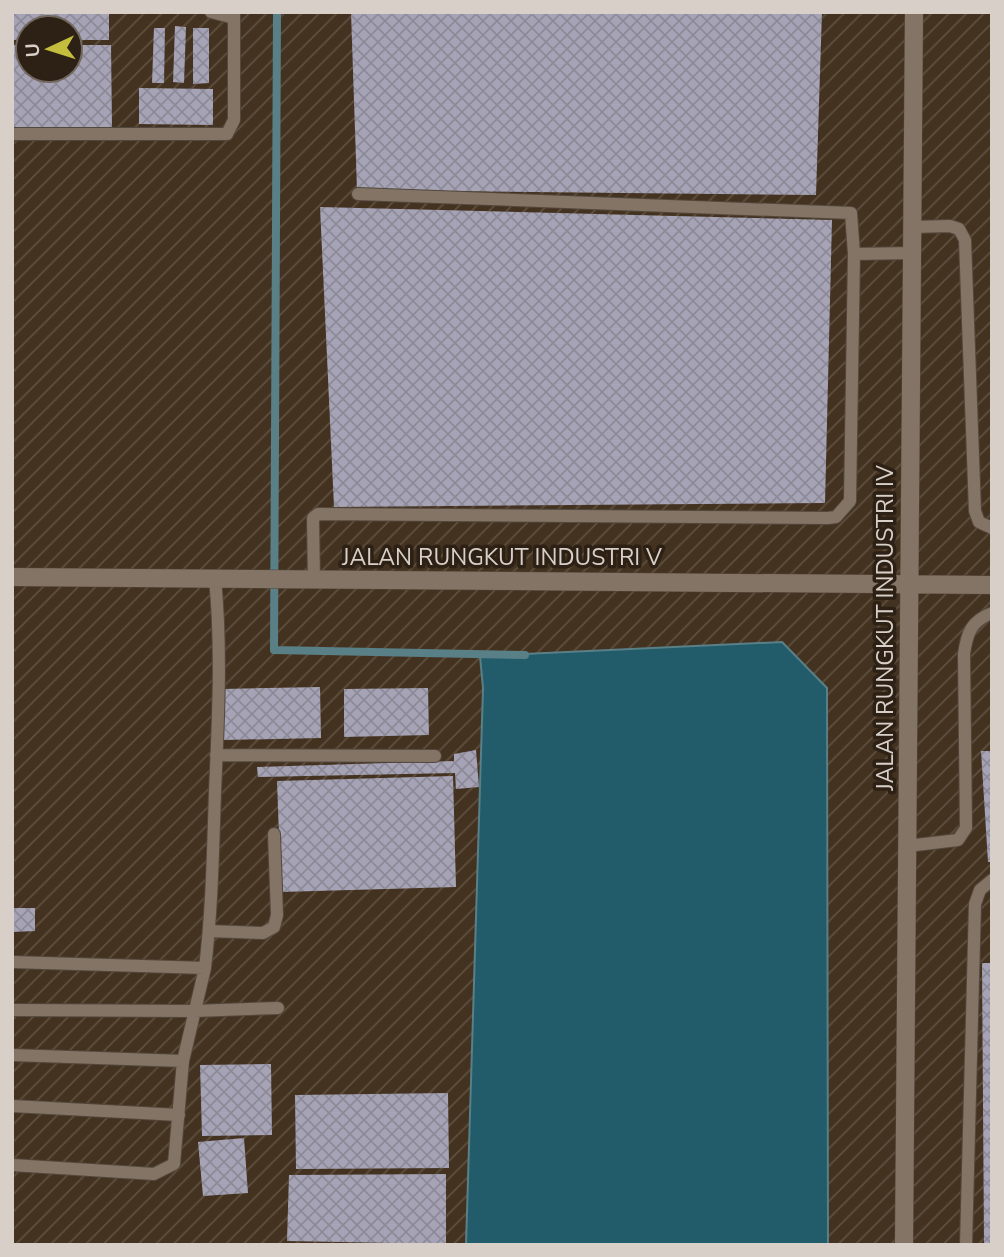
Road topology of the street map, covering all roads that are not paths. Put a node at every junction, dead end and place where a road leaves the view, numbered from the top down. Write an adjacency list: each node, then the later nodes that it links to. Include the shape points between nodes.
1 (211, 12): 3 (lane)
2 (914, 12): 6 (street, JALAN RUNGKUT INDUSTRI IV)
3 (234, 15): 4 (lane, via 234,120 227,134)
4 (12, 134)
5 (358, 194): 8 (lane, via 846,211 853,218)
6 (912, 227): 7 (street, JALAN RUNGKUT INDUSTRI IV); 9 (lane, via 950,226 959,229 965,240 975,511 979,522)
7 (912, 253): 8 (lane); 13 (street, JALAN RUNGKUT INDUSTRI IV)
8 (854, 254): 12 (lane, via 850,501 836,517 325,514 313,518)
9 (992, 528)
10 (12, 578): 11 (street, JALAN RUNGKUT INDUSTRI V)
11 (215, 579): 12 (street, JALAN RUNGKUT INDUSTRI V); 16 (lane, via 219,619)
12 (314, 580): 13 (street, JALAN RUNGKUT INDUSTRI V)
13 (909, 585): 14 (street, JALAN RUNGKUT INDUSTRI V); 19 (street, JALAN RUNGKUT INDUSTRI IV)
14 (992, 585)
15 (992, 613): 19 (lane, via 968,631 964,654 966,828 958,840)
16 (216, 755): 17 (lane); 21 (lane)
17 (435, 756)
18 (274, 834): 21 (lane, via 274,927 263,933)
19 (907, 846): 32 (street, JALAN RUNGKUT INDUSTRI IV)
20 (992, 880): 33 (lane, via 980,890 975,904)
21 (209, 931): 23 (lane)
22 (12, 962): 23 (lane)
23 (205, 968): 26 (lane)
24 (278, 1008): 26 (lane)
25 (12, 1010): 26 (lane)
26 (194, 1011): 28 (lane)
27 (12, 1055): 28 (lane)
28 (183, 1061): 30 (lane)
29 (12, 1106): 30 (lane)
30 (179, 1115): 31 (lane, via 174,1164 154,1174)
31 (12, 1165)
32 (904, 1245)
33 (966, 1245)

